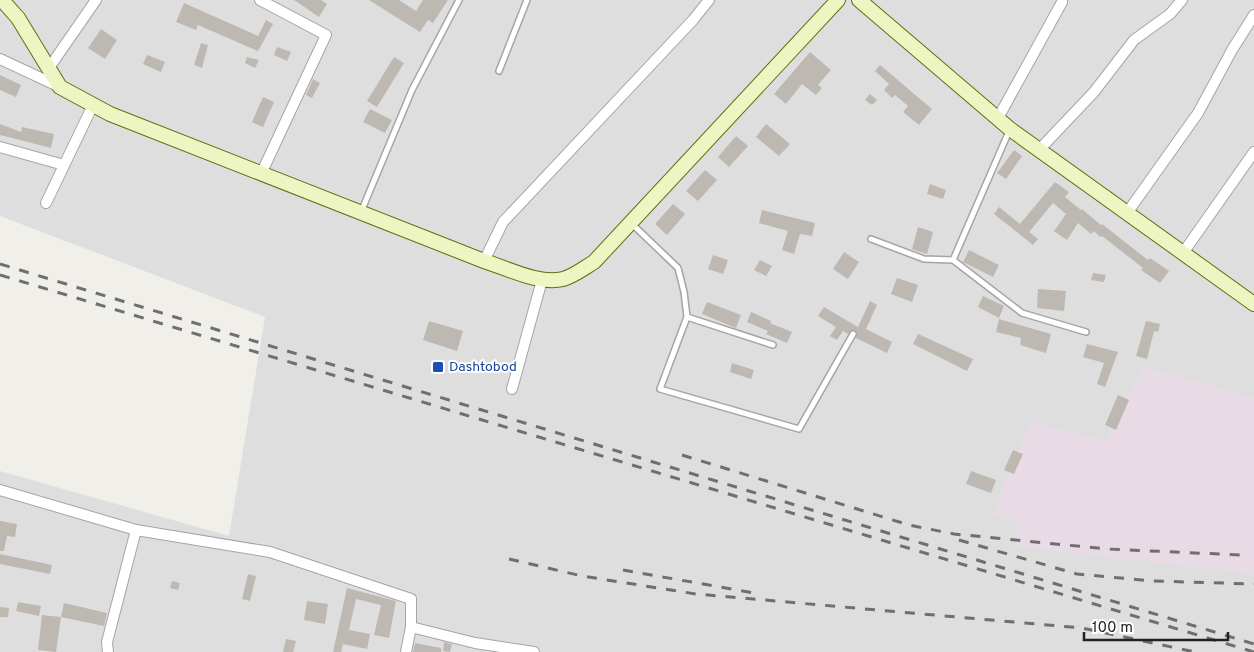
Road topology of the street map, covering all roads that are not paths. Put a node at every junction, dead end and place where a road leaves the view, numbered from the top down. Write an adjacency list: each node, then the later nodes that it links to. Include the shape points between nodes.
1 (2, 0): 13 (street, via 18,18)
2 (96, 0): 13 (street)
3 (260, 0): 23 (street, via 326,35)
4 (459, 0): 25 (lane, via 412,90)
5 (527, 0): 14 (lane)
6 (709, 0): 31 (street, via 503,222)
7 (838, 0): 27 (street)
8 (859, 0): 17 (street)
9 (1182, 0): 20 (street, via 1170,14 1134,40 1094,92)
10 (1062, 2): 17 (street)
11 (1254, 15): 26 (street, via 1198,113)
12 (0, 59): 15 (street)
13 (48, 68): 15 (street)
14 (499, 71)
15 (60, 87): 16 (street)
16 (93, 105): 22 (street); 23 (street)
17 (998, 118): 18 (street)
18 (1010, 129): 20 (street); 30 (lane)
19 (0, 147): 22 (street)
20 (1039, 150): 26 (street)
21 (1254, 152): 29 (street)
22 (64, 165): 24 (street)
23 (261, 174): 25 (street)
24 (46, 204)
25 (360, 212): 31 (street)
26 (1127, 213): 29 (street)
27 (631, 222): 32 (street, via 594,262 562,279); 34 (lane, via 678,268)
28 (871, 239): 30 (lane, via 924,259)
29 (1183, 253): 33 (street)
30 (953, 260): 35 (lane, via 1022,313)
31 (484, 261): 32 (street)
32 (542, 280): 38 (street)
33 (1254, 304)
34 (687, 317): 36 (lane, via 660,389 799,429); 37 (lane)
35 (1086, 332)
36 (853, 334)
37 (773, 345)
38 (512, 389)
39 (0, 490): 40 (street)
40 (136, 530): 41 (street, via 270,552 411,599); 42 (street)
41 (412, 628): 43 (street); 44 (street, via 475,643)
42 (108, 652)
43 (406, 652)
44 (534, 652)

